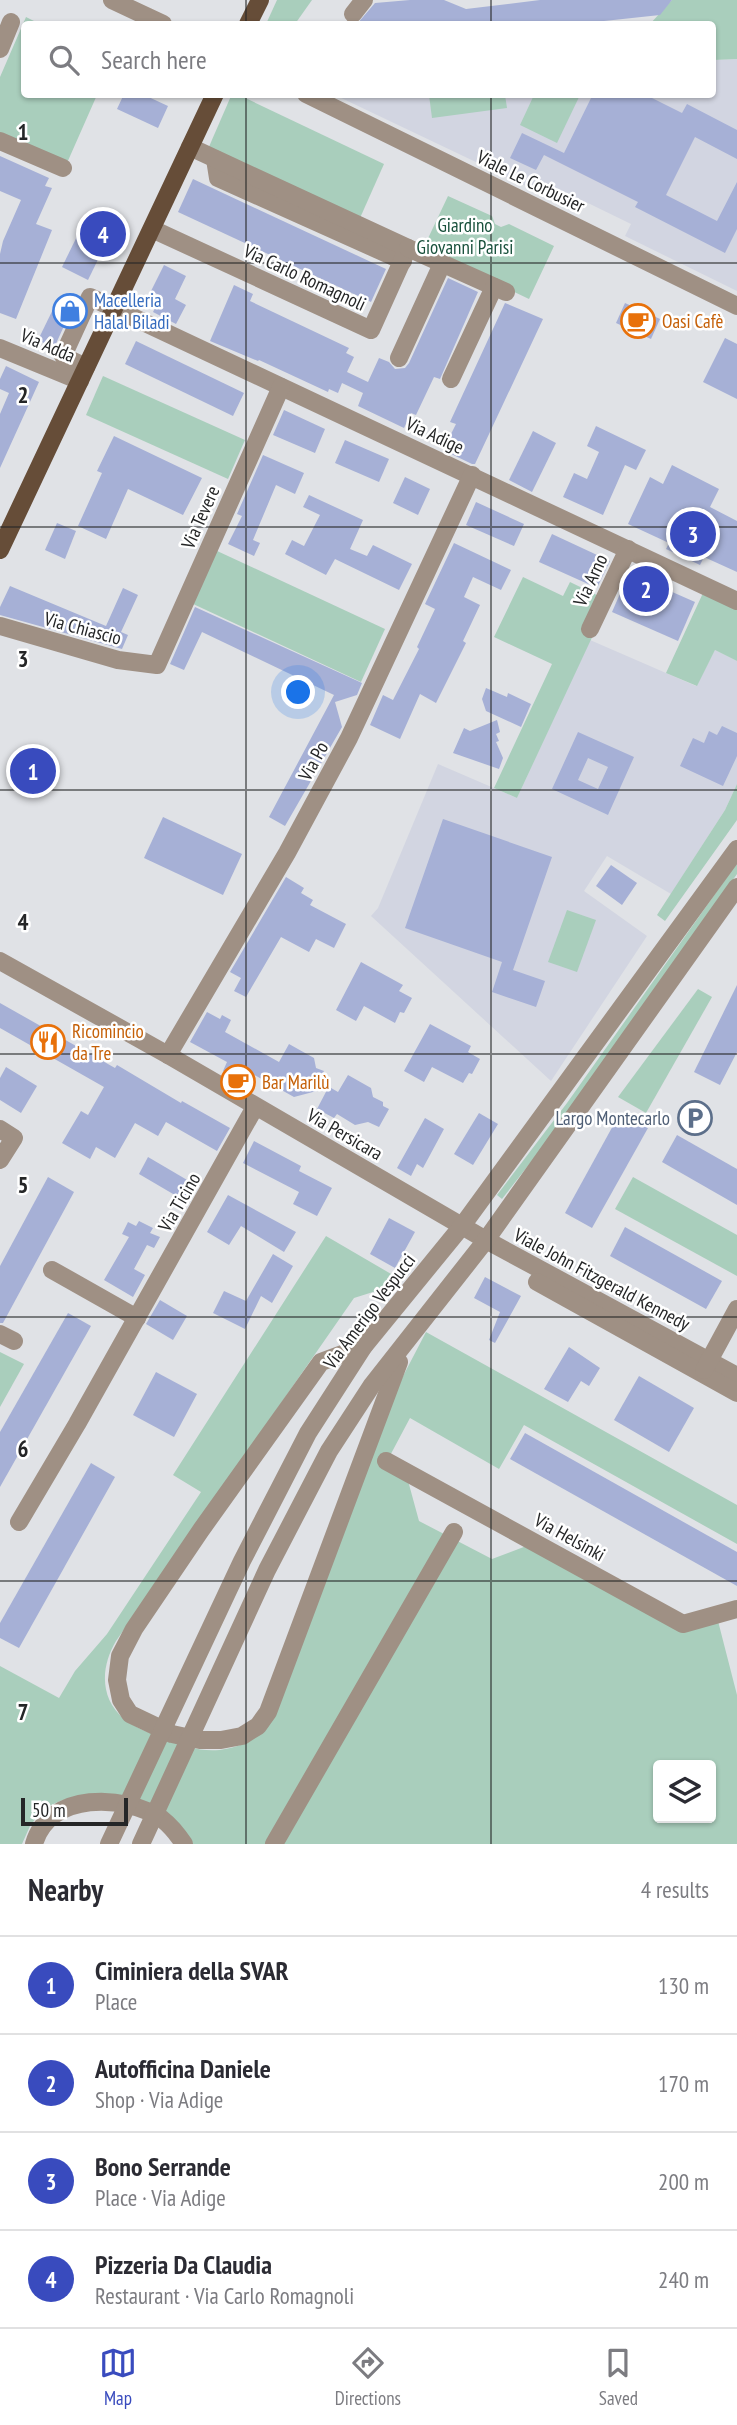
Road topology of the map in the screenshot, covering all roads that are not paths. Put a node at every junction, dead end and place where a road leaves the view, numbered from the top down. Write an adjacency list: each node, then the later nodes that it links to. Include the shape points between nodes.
1 (111, 0): 3 (street)
2 (260, 0): 4 (main road)
3 (156, 21)
4 (250, 21)
5 (11, 22): 6 (street)
6 (0, 49)
7 (213, 98): 10 (main road)
8 (314, 98): 15 (street, Viale Le Corbusier)
9 (0, 141): 11 (street)
10 (190, 147): 12 (main road); 13 (street, via 215,159 218,178)
11 (63, 168)
12 (152, 229): 13 (street, Via Carlo Romagnoli, via 371,331); 16 (main road)
13 (406, 255): 14 (street)
14 (442, 264): 18 (street); 20 (street, via 500,290)
15 (737, 306)
16 (114, 309): 19 (main road); 19 (street, Via Adige, via 90,298 63,356); 21 (street, Via Adige)
17 (0, 348): 19 (street, Via Adda)
18 (399, 358)
19 (83, 374): 24 (main road)
20 (451, 379)
21 (281, 387): 22 (street, Via Adige); 28 (street, Via Tevere)
22 (472, 475): 23 (street, Via Adige); 32 (street, Via Po, via 349,738)
23 (628, 549): 25 (street, Via Adige); 27 (street, Via Arno)
24 (0, 550)
25 (737, 601)
26 (0, 626): 28 (street, Via Chiascio, via 118,660)
27 (590, 629)
28 (157, 665)
29 (737, 849): 36 (street, Via Amerigo Vespucci)
30 (737, 887): 37 (street)
31 (0, 961): 32 (street, Via Persicara)
32 (168, 1055): 33 (street, Via Persicara)
33 (255, 1107): 36 (street, Via Persicara); 40 (street, Via Ticino)
34 (0, 1129): 35 (street, via 14,1138)
35 (0, 1160)
36 (462, 1226): 37 (street, Via Persicara); 42 (street, Via Amerigo Vespucci)
37 (486, 1240): 41 (street); 43 (street, Viale John Fitzgerald Kennedy)
38 (52, 1270): 40 (street)
39 (737, 1309): 43 (street)
40 (137, 1318): 47 (street, Via Ticino)
41 (408, 1341): 42 (street, via 268,1712 258,1726 242,1736 200,1740 173,1734 130,1714 117,1680 120,1656 134,1629 321,1362); 52 (street, via 354,1411 285,1532)
42 (364, 1346): 51 (street, Via Amerigo Vespucci, via 308,1433 263,1518)
43 (705, 1367): 44 (street, Viale John Fitzgerald Kennedy); 45 (street, Viale John Fitzgerald Kennedy)
44 (737, 1376)
45 (737, 1393)
46 (386, 1461): 49 (street, Via Helsinki, via 683,1624)
47 (19, 1522)
48 (454, 1532): 54 (street)
49 (737, 1609)
50 (34, 1844): 53 (street, via 50,1817 68,1807 113,1802 139,1807 162,1819)
51 (110, 1844)
52 (141, 1844)
53 (184, 1844)
54 (274, 1844)

